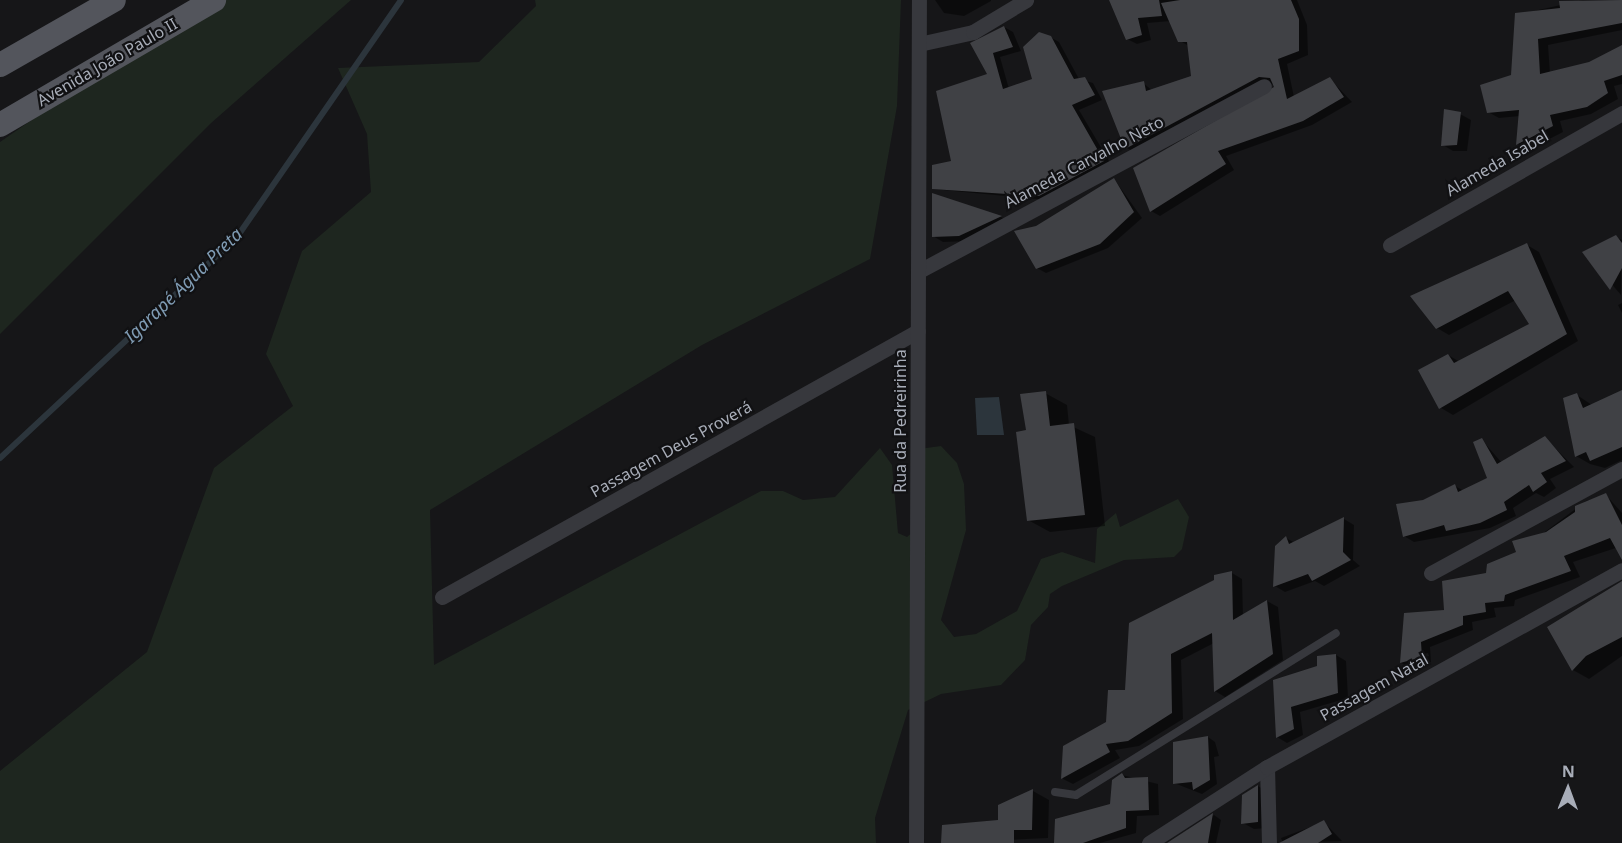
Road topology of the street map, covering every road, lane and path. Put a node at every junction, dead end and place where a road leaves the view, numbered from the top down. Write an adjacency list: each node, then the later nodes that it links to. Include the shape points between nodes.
1 (114, 0): 6 (main road)
2 (214, 0): 9 (main road, Avenida João Paulo II)
3 (919, 0): 5 (street, Rua da Pedreirinha)
4 (1026, 0): 5 (street, via 973,32)
5 (919, 44): 11 (street, Rua da Pedreirinha)
6 (0, 65)
7 (1264, 86): 11 (street, Alameda Carvalho Neto)
8 (1622, 112): 10 (street, Alameda Isabel)
9 (0, 125)
10 (1390, 245)
11 (921, 270): 12 (street, Rua da Pedreirinha)
12 (918, 331): 16 (street, Passagem Deus Proverá); 20 (street, Rua da Pedreirinha)
13 (1622, 469): 15 (street)
14 (1622, 570): 18 (street, Passagem Natal)
15 (1431, 573)
16 (442, 597)
17 (1336, 633): 19 (lane, via 1077,795)
18 (1267, 767): 21 (street, Passagem Natal); 22 (street)
19 (1055, 792)
20 (916, 843)
21 (1149, 843)
22 (1269, 843)

